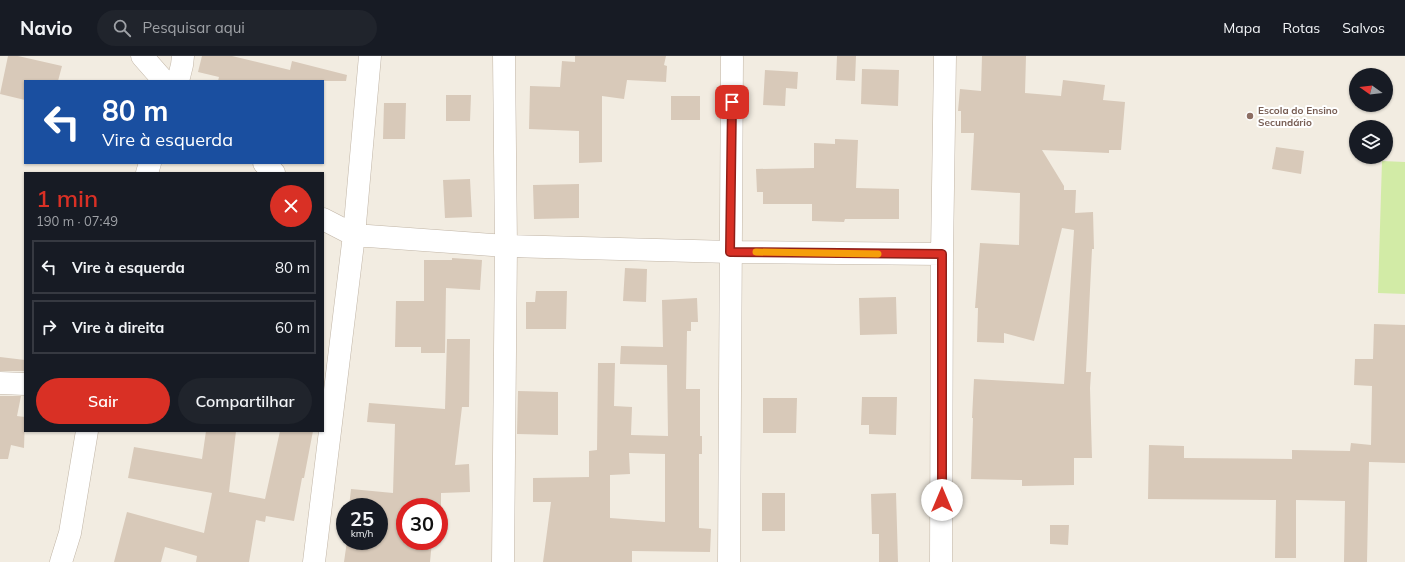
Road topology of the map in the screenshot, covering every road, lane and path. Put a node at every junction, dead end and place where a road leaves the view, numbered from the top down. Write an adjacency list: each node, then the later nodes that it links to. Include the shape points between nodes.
1 (142, 56): 7 (street)
2 (183, 56): 8 (street)
3 (370, 56): 12 (street)
4 (504, 56): 13 (street)
5 (946, 56): 15 (street)
6 (732, 58): 14 (street)
7 (163, 80)
8 (178, 80)
9 (265, 164): 10 (street)
10 (273, 172)
11 (324, 219): 12 (street)
12 (354, 235): 13 (street); 20 (street)
13 (506, 246): 14 (street); 21 (street)
14 (730, 252): 15 (street); 22 (street)
15 (942, 254): 23 (street)
16 (0, 383): 17 (street)
17 (24, 384)
18 (87, 432): 19 (street, via 70,533)
19 (61, 562)
20 (314, 562)
21 (503, 562)
22 (729, 562)
23 (941, 562)

